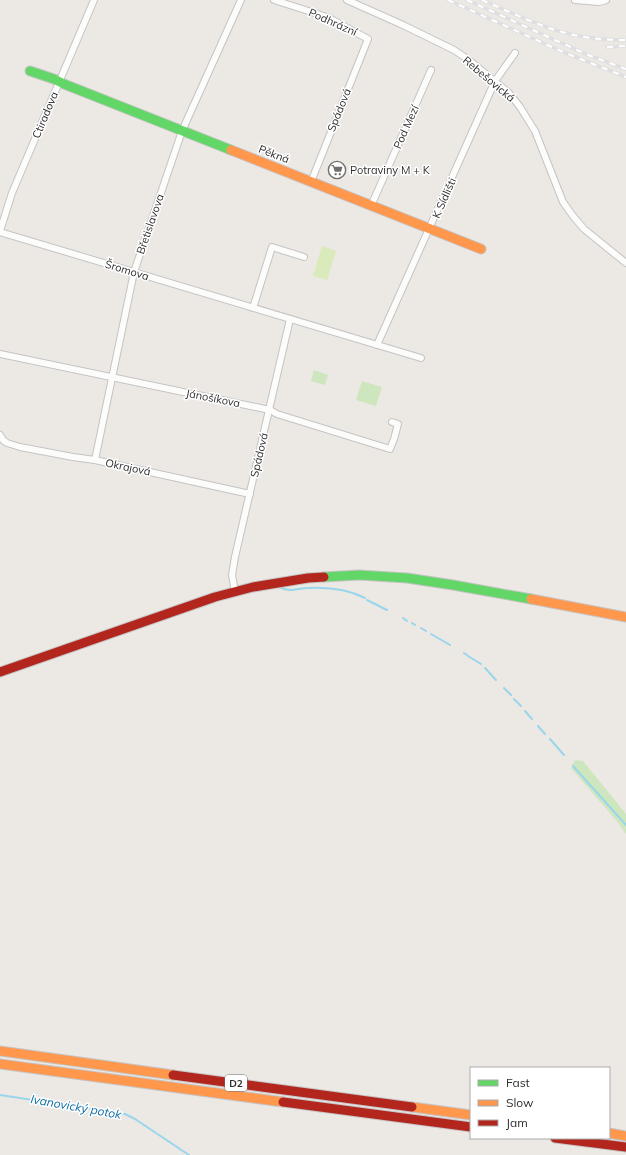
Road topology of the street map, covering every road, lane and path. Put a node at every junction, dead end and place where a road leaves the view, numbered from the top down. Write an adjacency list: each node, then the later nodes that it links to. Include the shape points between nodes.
1 (94, 0): 12 (street, Ctiradova)
2 (242, 0): 13 (street, Břetislavova)
3 (274, 0): 7 (street, Podhrázní, via 327,18)
4 (347, 0): 11 (street, Rebešovická, via 454,50)
5 (574, 0): 6 (street)
6 (606, 0)
7 (368, 39): 14 (street, Spádová)
8 (515, 53): 11 (street, K Sídlišti)
9 (30, 70): 12 (main road, Pěkná)
10 (431, 70): 15 (street, Pod Mezí)
11 (495, 81): 16 (street, K Sídlišti); 20 (street, Rebešovická, via 515,100 528,118 563,202 573,216 584,229)
12 (59, 82): 13 (main road, Pěkná); 17 (street, Ctiradova, via 12,193)
13 (182, 131): 14 (main road, Pěkná); 21 (street, Břetislavova)
14 (311, 182): 15 (main road, Pěkná)
15 (371, 206): 16 (main road, Pěkná)
16 (430, 229): 18 (main road, Pěkná); 24 (street, K Sídlišti)
17 (0, 231): 21 (street, Šromova)
18 (481, 249)
19 (304, 257): 22 (street, via 272,247)
20 (626, 263)
21 (134, 272): 22 (street, Šromova); 27 (street, Břetislavova)
22 (254, 308): 23 (street, Šromova)
23 (290, 319): 24 (street, Šromova); 28 (street, Spádová)
24 (377, 345): 26 (street, Šromova)
25 (0, 354): 27 (street, Jánošíkova)
26 (420, 358)
27 (111, 378): 28 (street, Jánošíkova); 31 (street, Břetislavova)
28 (270, 410): 29 (street, Jánošíkova, via 390,449 398,424); 32 (street, Spádová)
29 (392, 422)
30 (0, 435): 31 (street, Okrajová, via 7,443)
31 (95, 460): 32 (street, Okrajová)
32 (250, 494): 33 (street, Spádová, via 232,571)
33 (235, 592): 34 (main road, via 308,578 393,577 453,585); 35 (main road)
34 (626, 617)
35 (0, 672)
36 (0, 1051): 38 (main road, D2)
37 (0, 1064): 39 (main road, D2)
38 (470, 1115)
39 (470, 1127)
40 (610, 1133): 41 (main road)
41 (626, 1136)
42 (563, 1139): 43 (main road)
43 (626, 1147)

